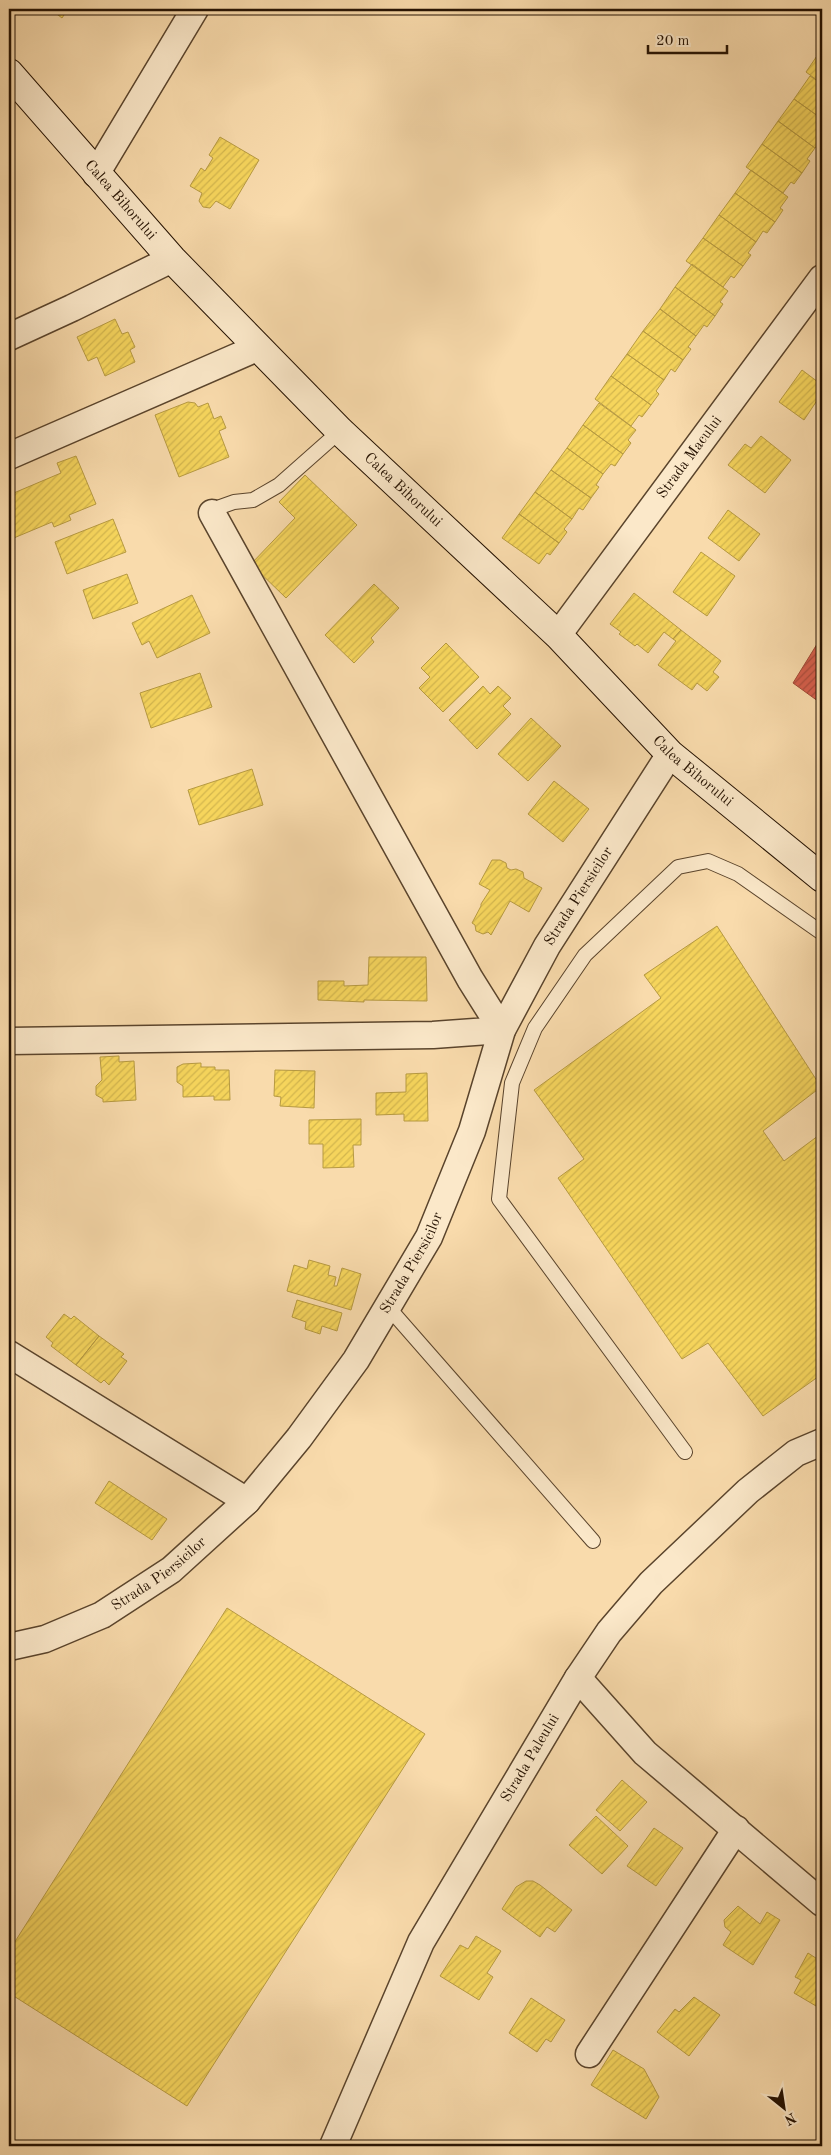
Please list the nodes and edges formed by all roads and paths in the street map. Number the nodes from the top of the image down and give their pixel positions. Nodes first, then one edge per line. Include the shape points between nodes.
1 (195, 9) edge
2 (12, 84) edge
3 (96, 174) junction
4 (172, 259) junction
5 (822, 278) edge
6 (9, 337) edge
7 (257, 348) junction
8 (340, 431) junction
9 (9, 456) edge
10 (212, 513) joint
11 (558, 635) junction
12 (670, 754) junction
13 (822, 878) edge
14 (822, 933) edge
15 (502, 1030) junction
16 (9, 1041) edge
17 (388, 1307) junction
18 (9, 1354) edge
19 (822, 1442) edge
20 (685, 1452) dead end
21 (247, 1501) junction
22 (593, 1541) dead end
23 (9, 1647) edge
24 (578, 1678) junction
25 (736, 1829) junction
26 (822, 1903) edge
27 (589, 2054) dead end
28 (333, 2146) edge

1 - 3 street
2 - 3 main road, Calea Bihorului
3 - 4 main road, Calea Bihorului
4 - 6 street
4 - 7 main road, Calea Bihorului
5 - 11 street, Strada Macului
7 - 8 main road, Calea Bihorului
7 - 9 street
8 - 10 lane via 279,486 253,500 234,502
8 - 11 main road, Calea Bihorului
10 - 15 street via 465,971
11 - 12 main road, Calea Bihorului
12 - 13 main road, Calea Bihorului
12 - 15 street, Strada Piersicilor via 547,946
14 - 20 lane via 738,874 708,861 678,867 585,955 535,1028 512,1083 499,1199
15 - 16 street via 433,1035
15 - 17 street, Strada Piersicilor via 472,1131 429,1236
17 - 21 street, Strada Piersicilor via 356,1360 299,1438
17 - 22 lane
18 - 21 street
19 - 24 street, Strada Paleului via 796,1453 748,1491 651,1583 609,1632
21 - 23 street, Strada Piersicilor via 171,1570 102,1615 45,1639
24 - 25 street via 645,1753
24 - 28 street, Strada Paleului via 421,1942
25 - 26 street
25 - 27 street

